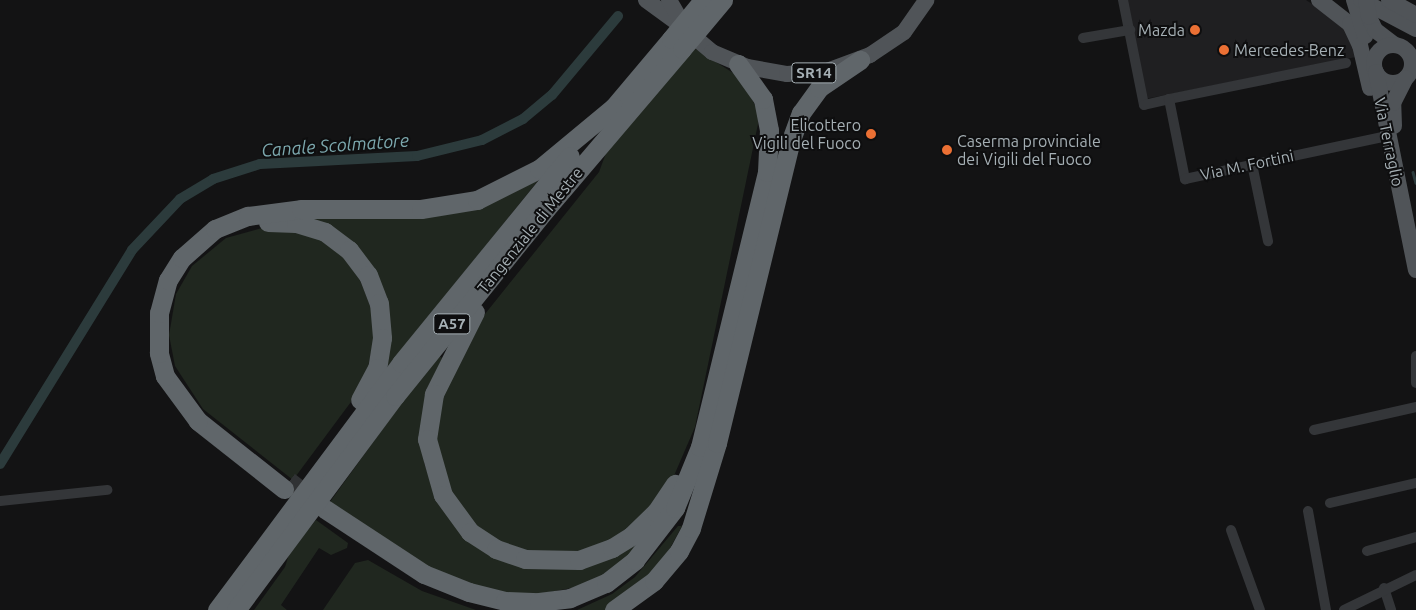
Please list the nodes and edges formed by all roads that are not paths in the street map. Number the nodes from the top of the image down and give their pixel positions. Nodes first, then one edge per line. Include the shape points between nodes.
1 (646, 0) edge
2 (669, 0) edge
3 (703, 0) edge
4 (723, 0) edge
5 (926, 0) edge
6 (1123, 0) edge
7 (1319, 0) edge
8 (1333, 0) edge
9 (1367, 7) edge
10 (1416, 15) edge
11 (1416, 29) edge
12 (1130, 30) junction
13 (1083, 38) dead end
14 (680, 40) junction
15 (1395, 44) junction
16 (860, 60) junction
17 (1346, 63) dead end
18 (738, 64) junction
19 (1375, 67) junction
20 (1410, 74) edge
21 (1170, 99) junction
22 (614, 106) junction
23 (1388, 136) junction
24 (1252, 164) junction
25 (564, 186) junction
26 (1416, 233) edge
27 (1268, 241) dead end
28 (1416, 270) edge
29 (1416, 356) edge
30 (1416, 382) edge
31 (726, 401) junction
32 (1416, 407) edge
33 (709, 416) junction
34 (1314, 430) dead end
35 (1416, 483) edge
36 (293, 485) junction
37 (107, 490) dead end
38 (0, 501) edge
39 (1330, 503) dead end
40 (1308, 510) dead end
41 (1231, 530) dead end
42 (1416, 537) edge
43 (1366, 551) dead end
44 (1416, 575) edge
45 (1384, 588) junction
46 (217, 610) edge
47 (236, 610) edge
48 (502, 610) edge
49 (560, 610) edge
50 (614, 610) edge
51 (1260, 610) edge
52 (1326, 610) edge
53 (1344, 610) edge
54 (1391, 610) edge

1 - 14 main road, SR14
2 - 14 main road, SR14
3 - 14 highway, Tangenziale di Mestre / A57, bridge
4 - 14 highway, Tangenziale di Mestre / A57, bridge
5 - 16 main road, SR14 via 897,38
6 - 12 street
7 - 23 main road via 1343,17 1357,37 1376,113
8 - 9 main road
9 - 10 main road
9 - 11 main road
9 - 15 main road via 1375,30
9 - 19 main road, Via Terraglio
12 - 13 street
12 - 21 street via 1144,105
14 - 18 main road, SR14
14 - 22 highway, Tangenziale di Mestre / A57
14 - 25 highway, Tangenziale di Mestre / A57
15 - 19 main road via 1381,49
15 - 20 main road via 1410,54
16 - 18 main road, SR14 via 798,74 766,72
16 - 31 highway via 819,88 796,126
17 - 21 street
18 - 33 highway, A57 via 763,99 769,158
19 - 20 main road via 1388,82
19 - 23 main road, Via Terraglio
20 - 26 main road, Via Terraglio via 1392,111
21 - 24 street, Via M. Fortini via 1185,179
22 - 36 highway, Tangenziale di Mestre / A57
22 - 36 highway, A57 via 539,169 477,200 421,209 301,209 248,216 209,233 182,258 168,280 159,312 159,354 167,381 198,421
23 - 24 street, Via M. Fortini
23 - 28 main road, Via Terraglio
24 - 27 street
25 - 33 highway, A57 via 546,222 469,321 434,394 427,428 428,451 450,507 475,535 506,553 546,562 590,557 623,542 656,512 683,472
25 - 47 highway, Tangenziale di Mestre / A57 via 395,396
29 - 30 street
31 - 49 highway via 702,471 665,541 638,570 610,591 584,604
31 - 50 highway via 705,491 685,542 654,581
32 - 34 street
33 - 48 highway, A57 via 684,490 657,535 616,576 570,598 516,602 456,588 402,562 322,513 412,579 450,596
35 - 39 street
36 - 36 highway, A57 via 228,435 196,405 176,373 168,340 170,304 180,279 196,257 235,230 279,221 325,232 349,250 375,288 382,320 380,355 371,382 315,462
36 - 46 highway, Tangenziale di Mestre / A57
37 - 38 street
40 - 52 street
41 - 51 street
42 - 43 street
44 - 45 street
45 - 53 street
45 - 54 street

